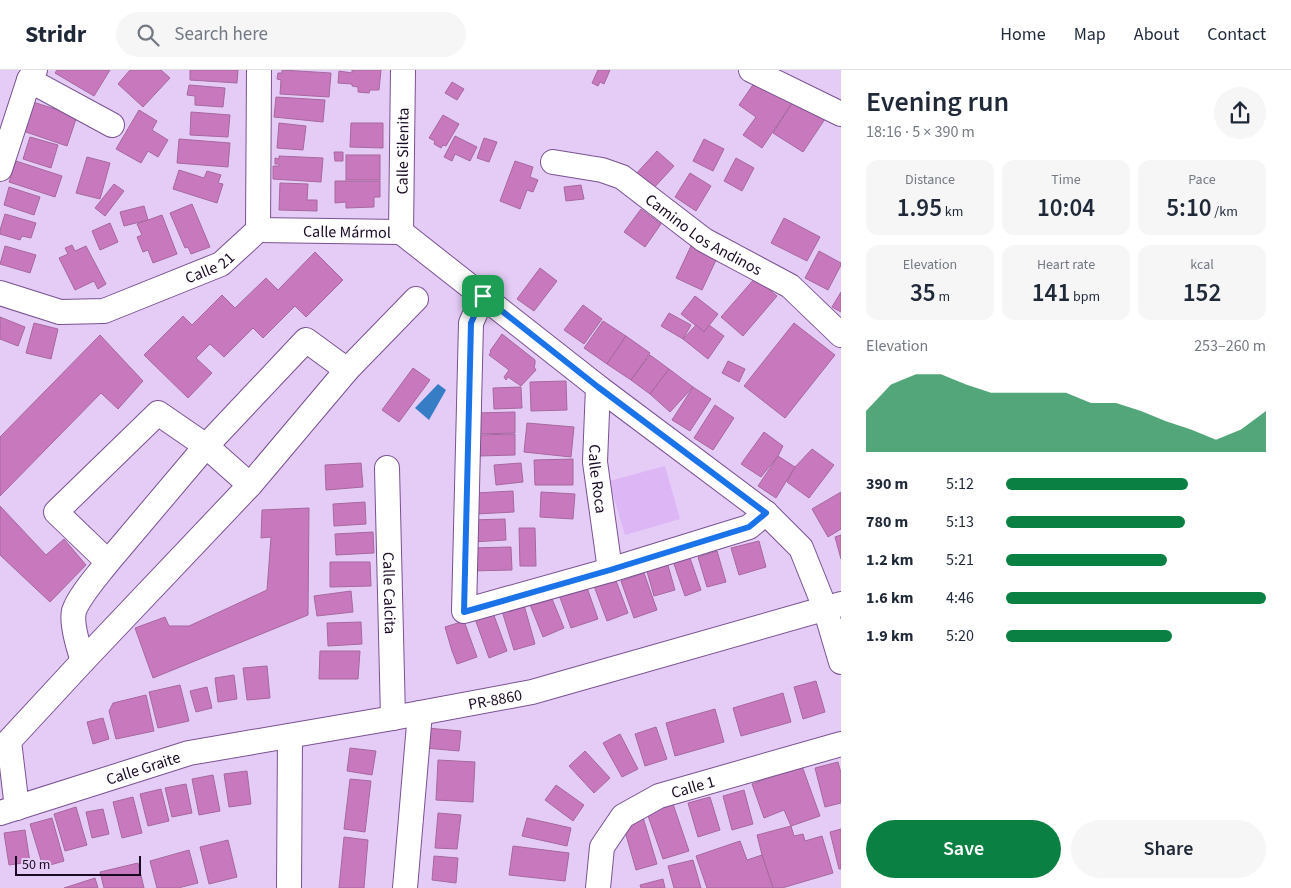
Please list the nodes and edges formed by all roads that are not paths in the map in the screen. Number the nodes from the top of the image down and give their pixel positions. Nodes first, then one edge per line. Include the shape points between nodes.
1 (259, 70) edge
2 (403, 70) edge
3 (751, 70) edge
4 (32, 75) edge
5 (841, 114) edge
6 (112, 125) dead end
7 (554, 162) dead end
8 (0, 169) edge
9 (258, 230) junction
10 (401, 232) junction
11 (0, 292) edge
12 (483, 296) junction
13 (416, 299) dead end
14 (841, 335) edge
15 (347, 370) junction
16 (598, 387) junction
17 (206, 446) junction
18 (387, 468) dead end
19 (250, 485) junction
20 (766, 513) junction
21 (108, 562) junction
22 (610, 570) junction
23 (833, 606) edge
24 (83, 661) junction
25 (841, 662) edge
26 (420, 712) junction
27 (393, 718) junction
28 (290, 736) junction
29 (841, 744) edge
30 (8, 811) edge
31 (289, 888) edge
32 (405, 888) edge
33 (598, 888) edge

1 - 9 street
2 - 10 street, Calle Silenita
3 - 5 street
4 - 6 street
4 - 8 street
7 - 14 street, Camino Los Andinos via 602,170 622,177 704,240 790,286
9 - 10 street, Calle Mármol
9 - 11 street, Calle 21 via 221,264 104,311 60,312
10 - 12 street, Calle Mármol
12 - 16 street, Calle Mármol
12 - 22 street via 471,323 464,612
13 - 15 street
15 - 17 street via 306,340
15 - 19 street
16 - 20 street, Calle Mármol
16 - 22 street, Calle Roca via 595,462
17 - 19 street
17 - 21 street
17 - 21 street via 158,413 56,512
18 - 27 street, Calle Calcita
19 - 24 street
20 - 22 street via 749,527
20 - 23 street, Calle Mármol via 801,548
21 - 24 street via 74,612 75,636
23 - 25 street, Calle Mármol
23 - 26 street, PR-8860 / PR-8860 via 532,692
24 - 30 street via 9,741
26 - 27 street, PR-8860 / PR-8860
26 - 32 street
27 - 28 street, PR-8860 / PR-8860
28 - 30 street, Calle Graite via 189,753
28 - 31 street
29 - 33 street, Calle 1 via 659,796 623,816 602,847

